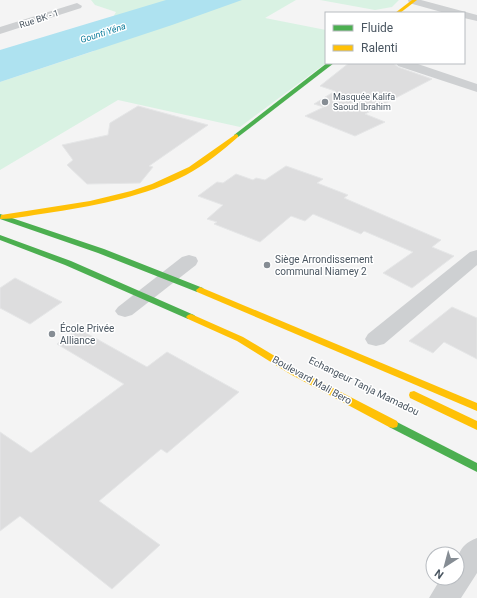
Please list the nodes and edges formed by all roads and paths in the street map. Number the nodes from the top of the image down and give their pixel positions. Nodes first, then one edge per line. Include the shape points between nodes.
1 (414, 0) edge
2 (73, 3) edge
3 (398, 12) edge
4 (455, 12) edge
5 (465, 14) edge
6 (477, 18) edge
7 (4, 28) edge
8 (330, 64) edge
9 (405, 64) edge
10 (477, 88) edge
11 (0, 216) edge
12 (0, 238) edge
13 (477, 256) edge
14 (189, 261) dead end
15 (125, 311) dead end
16 (268, 318) junction
17 (240, 339) junction
18 (376, 339) dead end
19 (363, 369) dead end
20 (332, 381) dead end
21 (405, 390) dead end
22 (477, 407) edge
23 (477, 426) edge
24 (477, 468) edge
25 (477, 550) edge
26 (444, 598) edge

1 - 3 main road
1 - 4 street
2 - 7 street, Rue BK - 1
5 - 6 street
8 - 11 main road via 203,161 176,177 135,193 97,203
9 - 10 street
11 - 16 main road via 92,246
12 - 17 main road, Boulevard Mali Bero via 68,263
13 - 18 street
14 - 15 street
16 - 19 main road, Echangeur Tanja Mamadou
16 - 22 main road
17 - 20 main road, Echangeur Tanja Mamadou
17 - 24 main road, Boulevard Mali Bero via 294,372
21 - 23 main road, Echangeur Tanja Mamadou
25 - 26 street

